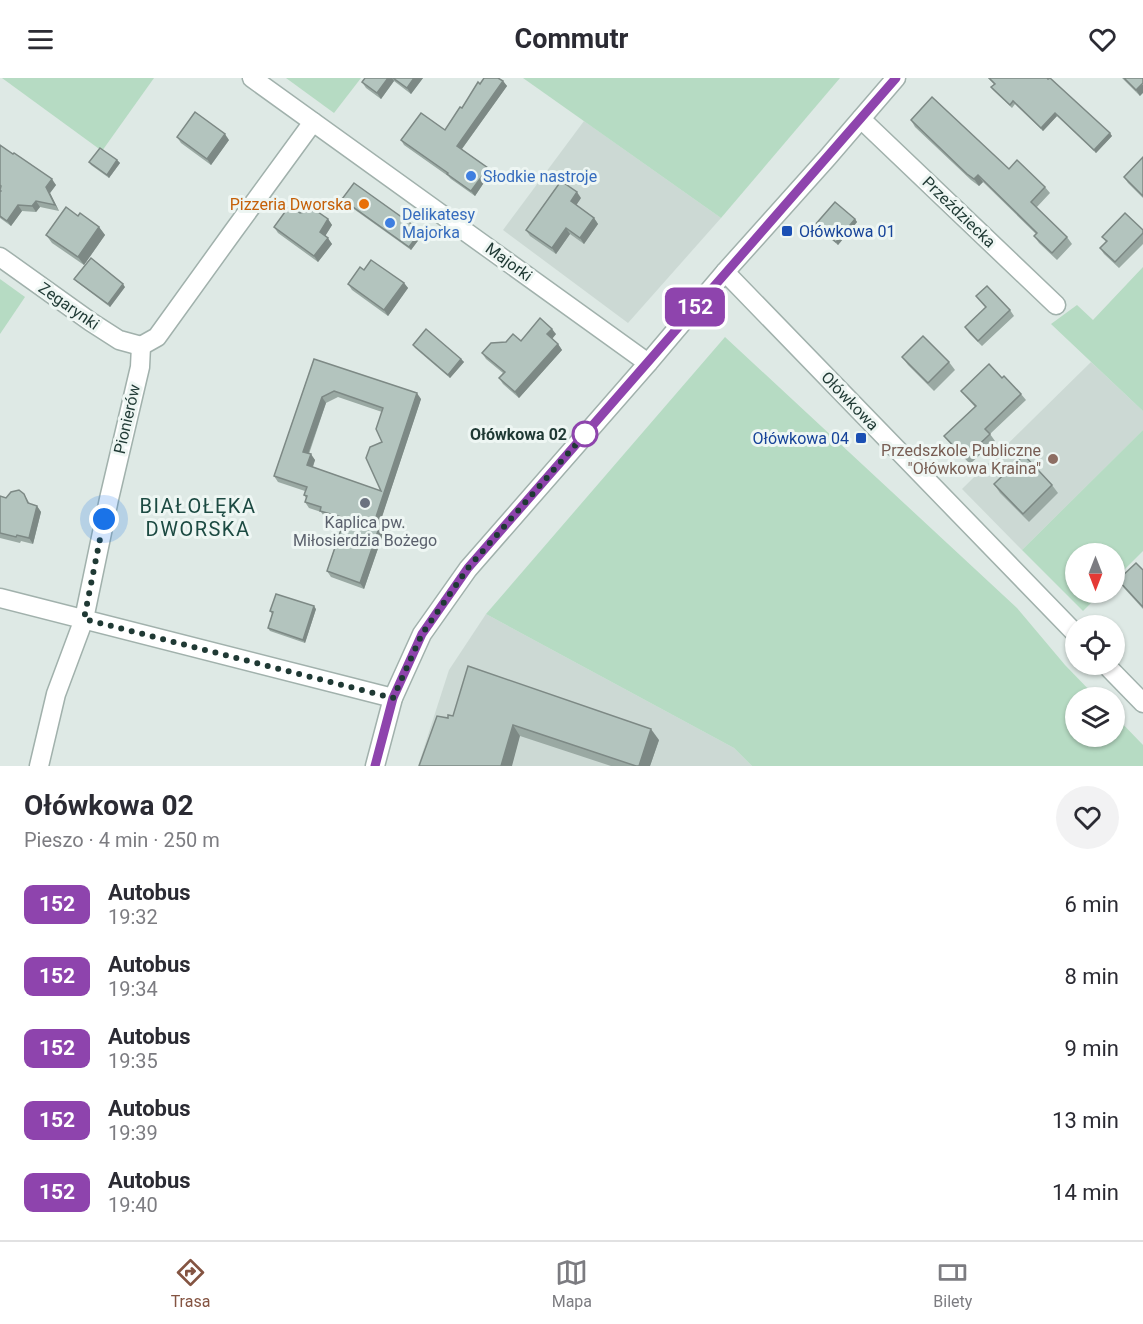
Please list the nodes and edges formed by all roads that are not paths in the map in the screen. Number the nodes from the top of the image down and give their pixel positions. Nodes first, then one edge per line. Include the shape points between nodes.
1 (252, 78) edge
2 (896, 78) edge
3 (861, 119) junction
4 (313, 122) junction
5 (0, 257) edge
6 (725, 272) junction
7 (1056, 305) dead end
8 (141, 346) junction
9 (648, 363) junction
10 (0, 598) edge
11 (84, 619) junction
12 (1065, 623) edge
13 (1116, 675) edge
14 (393, 698) junction
15 (1143, 703) edge
16 (39, 766) edge
17 (375, 766) edge

1 - 4 street, Majorki
2 - 3 street
3 - 6 street
3 - 7 street, Przeździecka
4 - 8 street via 158,337
4 - 9 street, Majorki
5 - 8 street, Zegarynki via 119,340
6 - 9 street
6 - 12 street, Ołówkowa
8 - 11 street, Pionierów via 140,367
9 - 14 street via 468,568 422,634
10 - 11 street
11 - 14 street
11 - 16 street, Pionierów via 56,694
13 - 15 street
14 - 17 street

